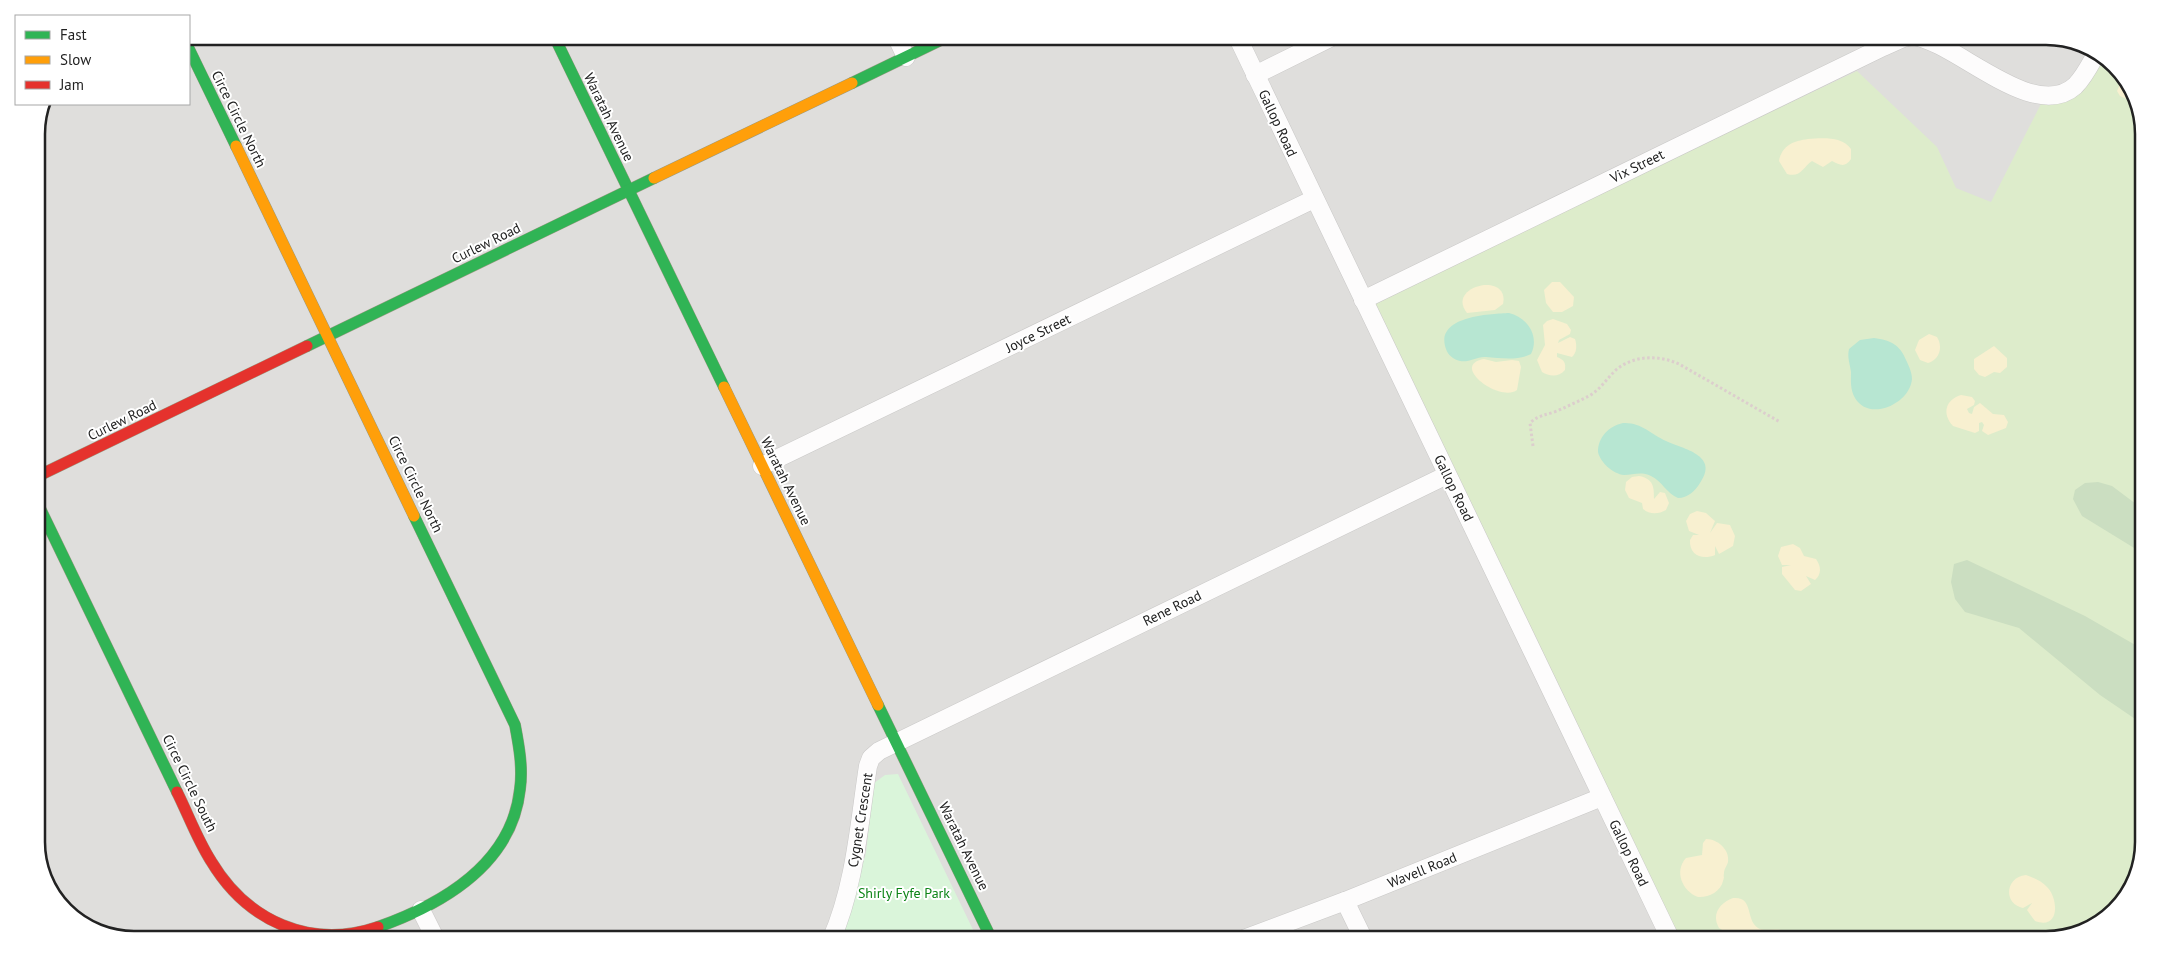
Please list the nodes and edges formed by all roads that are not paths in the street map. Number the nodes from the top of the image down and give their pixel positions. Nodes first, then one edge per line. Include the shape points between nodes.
1 (558, 45) edge
2 (900, 45) edge
3 (931, 45) edge
4 (1241, 45) edge
5 (1316, 45) edge
6 (1887, 45) edge
7 (1941, 45) edge
8 (190, 51) edge
9 (906, 57) junction
10 (2093, 59) edge
11 (1255, 75) junction
12 (628, 191) junction
13 (1314, 199) junction
14 (1363, 300) junction
15 (328, 336) junction
16 (762, 466) junction
17 (45, 473) edge
18 (1447, 475) junction
19 (45, 519) edge
20 (897, 742) junction
21 (1602, 796) junction
22 (1346, 901) junction
23 (421, 910) junction
24 (301, 931) edge
25 (360, 931) edge
26 (432, 931) edge
27 (835, 931) edge
28 (988, 931) edge
29 (1265, 931) edge
30 (1360, 931) edge
31 (1667, 931) edge

1 - 12 street, Waratah Avenue
2 - 9 street
3 - 9 street, Curlew Road
4 - 11 street, Gallop Road
5 - 11 street
6 - 14 street, Vix Street
7 - 10 street, Vix Street via 2017,89 2036,94 2054,95 2074,87
8 - 15 street, Circe Circle North
9 - 12 street, Curlew Road
11 - 13 street, Gallop Road
12 - 15 street, Curlew Road
12 - 16 street, Waratah Avenue
13 - 14 street, Gallop Road
13 - 16 street, Joyce Street
14 - 18 street, Gallop Road
15 - 17 street, Curlew Road
15 - 23 street, Circe Circle North via 506,704 521,747 520,798 514,820 500,846 480,872 460,888
16 - 20 street, Waratah Avenue
18 - 20 street, Rene Road
18 - 21 street, Gallop Road
19 - 24 street, Circe Circle South via 222,880 260,914
20 - 27 street, Cygnet Crescent via 871,758 852,871
20 - 28 street, Waratah Avenue
21 - 22 street, Wavell Road
21 - 31 street, Gallop Road
22 - 29 street, Wavell Road
22 - 30 street
23 - 25 street, Circe Circle South
23 - 26 street

